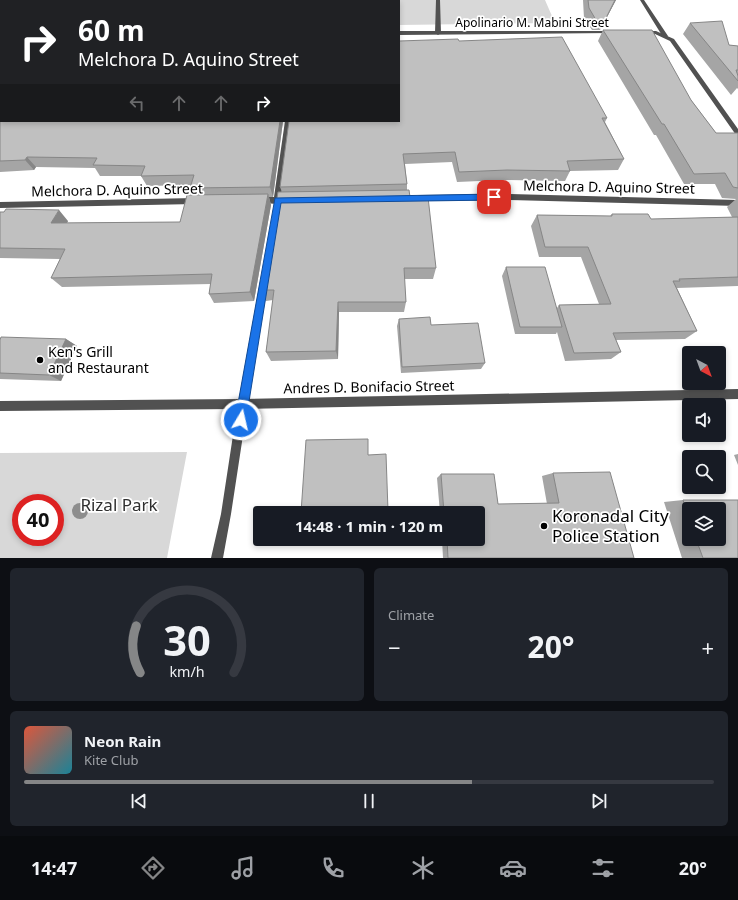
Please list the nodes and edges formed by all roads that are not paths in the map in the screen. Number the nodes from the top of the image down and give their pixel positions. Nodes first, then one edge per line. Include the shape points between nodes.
1 (438, 0) edge
2 (642, 0) edge
3 (617, 32) edge
4 (633, 32) edge
5 (438, 33) junction
6 (400, 34) edge
7 (665, 36) junction
8 (288, 122) edge
9 (738, 134) edge
10 (409, 198) edge
11 (254, 200) edge
12 (293, 200) edge
13 (206, 201) edge
14 (738, 203) edge
15 (277, 204) junction
16 (0, 205) edge
17 (266, 270) edge
18 (738, 394) edge
19 (243, 404) junction
20 (0, 406) edge
21 (217, 558) edge

1 - 5 street
2 - 7 street
3 - 5 street, Apolinario M. Mabini Street
4 - 7 street
5 - 6 street, Apolinario M. Mabini Street
7 - 9 street via 675,44
8 - 15 street
10 - 14 street, Melchora D. Aquino Street via 510,197
11 - 15 street
12 - 15 street
13 - 16 street, Melchora D. Aquino Street
17 - 19 street
18 - 19 street, Andres D. Bonifacio Street
19 - 20 street, Andres D. Bonifacio Street
19 - 21 street

